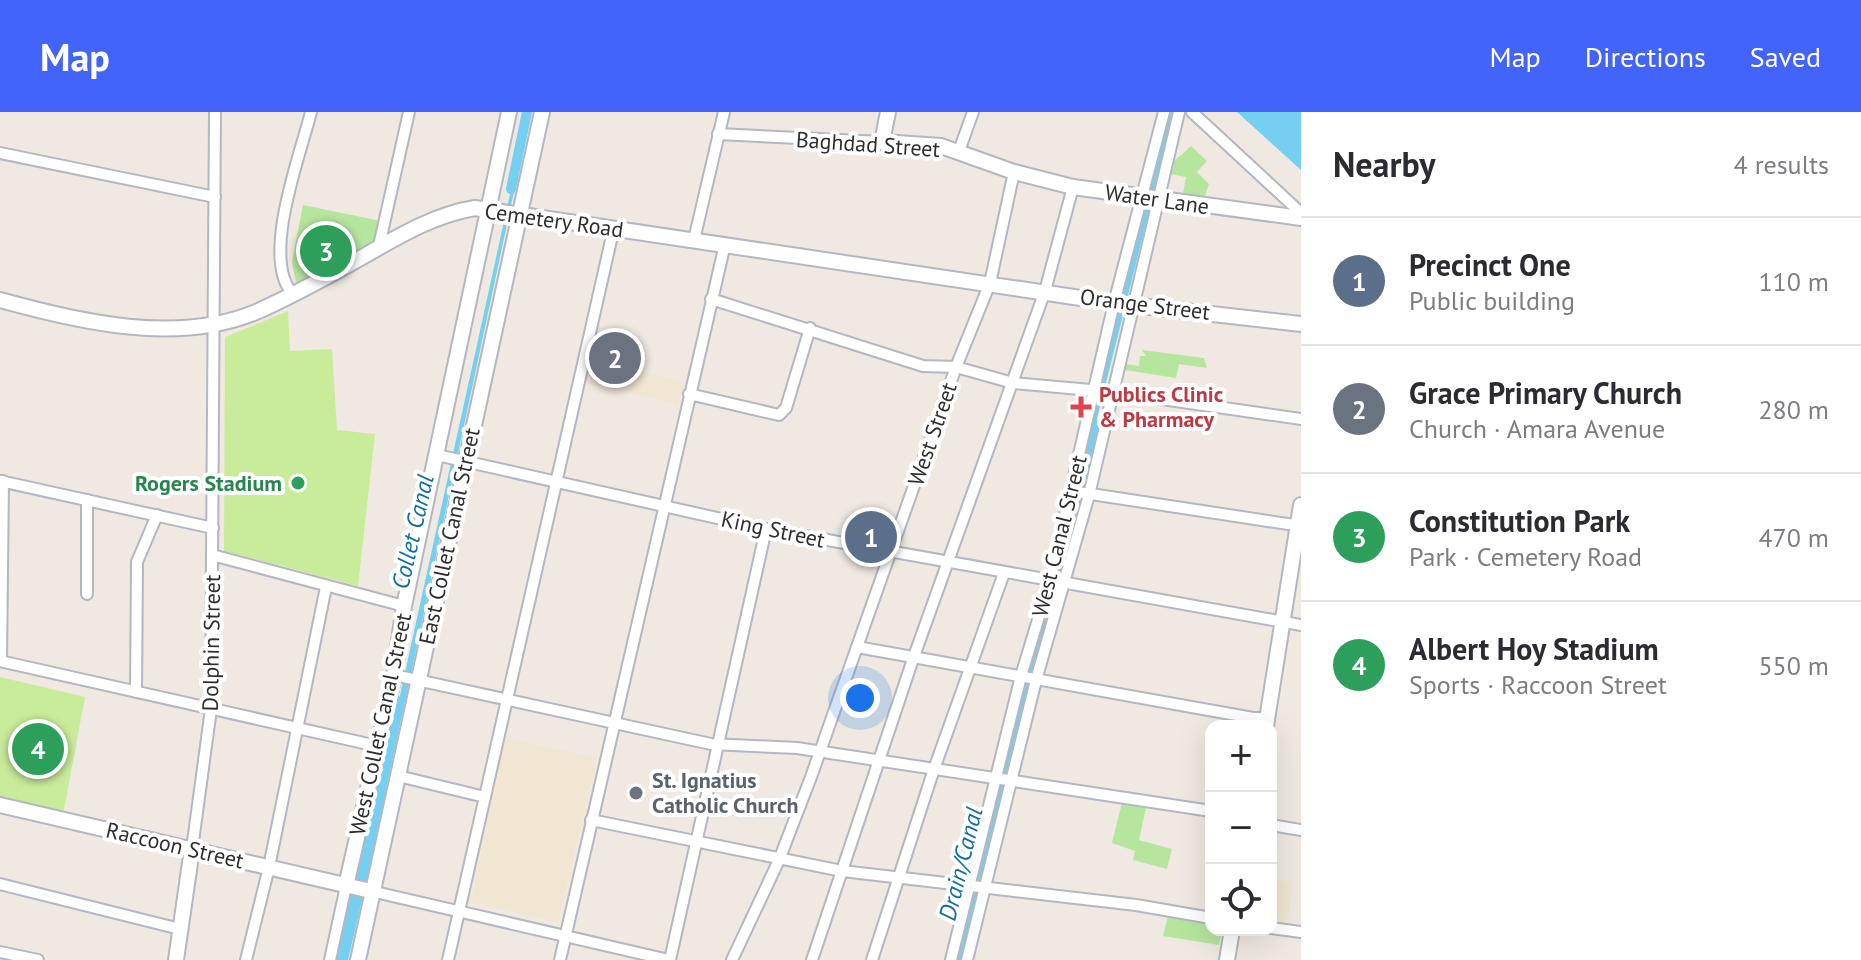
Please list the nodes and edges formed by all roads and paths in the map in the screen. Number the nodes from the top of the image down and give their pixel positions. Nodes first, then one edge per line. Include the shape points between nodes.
1 (215, 112) edge
2 (311, 112) edge
3 (409, 112) edge
4 (509, 112) edge
5 (542, 112) edge
6 (724, 112) edge
7 (888, 112) edge
8 (973, 112) edge
9 (1164, 112) edge
10 (1179, 112) edge
11 (1192, 112) edge
12 (718, 134) junction
13 (882, 142) junction
14 (959, 151) junction
15 (0, 153) edge
16 (1014, 172) junction
17 (1073, 187) junction
18 (215, 197) junction
19 (1149, 198) junction
20 (492, 209) junction
21 (517, 212) junction
22 (1301, 216) edge
23 (614, 227) junction
24 (694, 240) junction
25 (725, 244) junction
26 (379, 246) junction
27 (990, 283) junction
28 (1045, 291) junction
29 (292, 293) junction
30 (711, 299) junction
31 (0, 300) edge
32 (1122, 304) junction
33 (1301, 324) edge
34 (212, 325) junction
35 (810, 328) junction
36 (956, 367) junction
37 (1013, 383) junction
38 (1104, 392) junction
39 (689, 394) junction
40 (1301, 419) edge
41 (441, 456) junction
42 (462, 459) junction
43 (2, 481) edge
44 (556, 481) junction
45 (1080, 493) junction
46 (87, 500) junction
47 (663, 504) junction
48 (1301, 505) edge
49 (157, 515) junction
50 (1299, 526) edge
51 (213, 528) junction
52 (766, 529) junction
53 (892, 553) junction
54 (212, 555) junction
55 (948, 563) junction
56 (1004, 573) junction
57 (1058, 582) junction
58 (326, 587) junction
59 (87, 594) dead end
60 (404, 606) junction
61 (1283, 622) junction
62 (1301, 625) edge
63 (857, 647) junction
64 (913, 659) junction
65 (0, 661) edge
66 (969, 668) junction
67 (405, 677) junction
68 (1028, 678) junction
69 (136, 692) junction
70 (505, 698) junction
71 (211, 709) junction
72 (1260, 720) edge
73 (1266, 720) edge
74 (614, 722) junction
75 (295, 728) junction
76 (716, 744) junction
77 (377, 746) junction
78 (818, 753) junction
79 (878, 763) junction
80 (933, 772) junction
81 (398, 776) junction
82 (1003, 778) junction
83 (485, 797) junction
84 (0, 805) edge
85 (1205, 810) edge
86 (591, 820) junction
87 (1277, 826) edge
88 (1301, 830) edge
89 (694, 842) junction
90 (192, 849) junction
91 (779, 860) junction
92 (269, 867) junction
93 (842, 871) junction
94 (897, 878) junction
95 (0, 884) edge
96 (976, 885) junction
97 (348, 886) junction
98 (373, 892) junction
99 (460, 911) junction
100 (1205, 917) edge
101 (180, 929) junction
102 (1277, 929) edge
103 (1301, 932) edge
104 (566, 934) junction
105 (1231, 936) edge
106 (0, 952) edge
107 (38, 960) edge
108 (176, 960) edge
109 (246, 960) edge
110 (330, 960) edge
111 (358, 960) edge
112 (448, 960) edge
113 (560, 960) edge
114 (670, 960) edge
115 (732, 960) edge
116 (812, 960) edge
117 (872, 960) edge
118 (951, 960) edge
119 (967, 960) edge
120 (1227, 960) edge

1 - 18 street, Dolphin Street
2 - 29 street via 279,243 284,284
3 - 26 street
4 - 20 street, West Collet Canal Street
5 - 21 street, East Collet Canal Street
6 - 12 street
7 - 13 street
8 - 14 street
9 - 19 street, West Canal Street
10 - 19 street
11 - 22 street
12 - 13 street, Baghdad Street
12 - 24 street
13 - 14 street, Baghdad Street
14 - 16 street, Baghdad Street
15 - 18 street
16 - 17 street, Water Lane
16 - 27 street, West Street
17 - 19 street, Water Lane
17 - 28 street
18 - 34 street, Dolphin Street
19 - 22 street, Water Lane
19 - 32 street
19 - 32 street, West Canal Street
20 - 21 street, Cemetery Road
20 - 26 street, Cemetery Road via 454,212
20 - 41 street, West Collet Canal Street
21 - 23 street, Cemetery Road
21 - 42 street, East Collet Canal Street
23 - 24 street, Cemetery Road
23 - 44 street
24 - 25 street, Cemetery Road
25 - 27 street, Cemetery Road
25 - 30 street
26 - 29 street, Cemetery Road
27 - 28 street, Orange Street
27 - 36 street, West Street
28 - 32 street, Orange Street
28 - 37 street
29 - 34 street, Cemetery Road
30 - 35 street
30 - 39 street
31 - 34 street, Cemetery Road via 128,326
32 - 33 street, Orange Street
32 - 38 street
32 - 38 street, West Canal Street
34 - 51 street, Dolphin Street
35 - 36 street via 923,366
35 - 39 street via 786,408 773,415
36 - 37 street
36 - 53 street, West Street
37 - 38 street
37 - 55 street
38 - 40 street
38 - 45 street
38 - 45 street, West Canal Street
39 - 47 street
41 - 42 street, King Street
41 - 60 street, West Collet Canal Street
42 - 44 street, King Street
42 - 67 street, East Collet Canal Street
43 - 46 street
43 - 65 street
44 - 47 street, King Street
44 - 70 street
45 - 50 street
45 - 57 street
45 - 57 street, West Canal Street
46 - 49 street
46 - 59 street
47 - 52 street, King Street
47 - 74 street
48 - 50 street
49 - 51 street
49 - 69 street via 137,562
50 - 61 street
51 - 54 street, Dolphin Street
52 - 53 street, King Street
52 - 76 street
53 - 55 street, King Street
53 - 63 street, West Street
54 - 58 street
54 - 71 street, Dolphin Street
55 - 56 street, King Street
55 - 64 street
56 - 57 street, King Street
56 - 66 street
57 - 61 street, King Street
57 - 68 street
57 - 68 street, West Canal Street
58 - 60 street
58 - 75 street
60 - 67 street, West Collet Canal Street
61 - 62 street, King Street
61 - 73 street
63 - 64 street
63 - 78 street, West Street
64 - 66 street
64 - 79 street
65 - 69 street
66 - 68 street
66 - 80 street
67 - 70 street
67 - 77 street, West Collet Canal Street
67 - 81 street, East Collet Canal Street
68 - 72 street
68 - 82 street, West Canal Street
68 - 82 street
69 - 71 street
70 - 74 street
70 - 83 street
71 - 75 street
71 - 90 street, Dolphin Street
74 - 76 street
74 - 86 street
75 - 77 street
75 - 92 street
76 - 78 street
76 - 89 street
77 - 97 street, West Collet Canal Street
78 - 79 street
78 - 91 street, West Street
79 - 80 street
79 - 93 street
80 - 82 street
80 - 94 street
81 - 83 street
81 - 98 street, East Collet Canal Street
82 - 85 street
82 - 96 street
82 - 96 street, West Canal Street
83 - 99 street
84 - 90 street, Raccoon Street
86 - 89 street
86 - 104 street
87 - 88 street
89 - 91 street
89 - 114 street
90 - 92 street, Raccoon Street
90 - 101 street, Dolphin Street
91 - 93 street
91 - 115 street, West Street
92 - 97 street, Raccoon Street
92 - 109 street
93 - 94 street
93 - 116 street
94 - 96 street
94 - 117 street
95 - 101 street
96 - 100 street
96 - 118 street, West Canal Street
96 - 119 street
97 - 98 street, Raccoon Street
97 - 110 street, West Collet Canal Street
98 - 99 street
98 - 111 street, East Collet Canal Street
99 - 104 street
99 - 112 street
101 - 108 street, Dolphin Street
102 - 103 street
104 - 113 street
104 - 114 street
105 - 120 street
106 - 107 street

